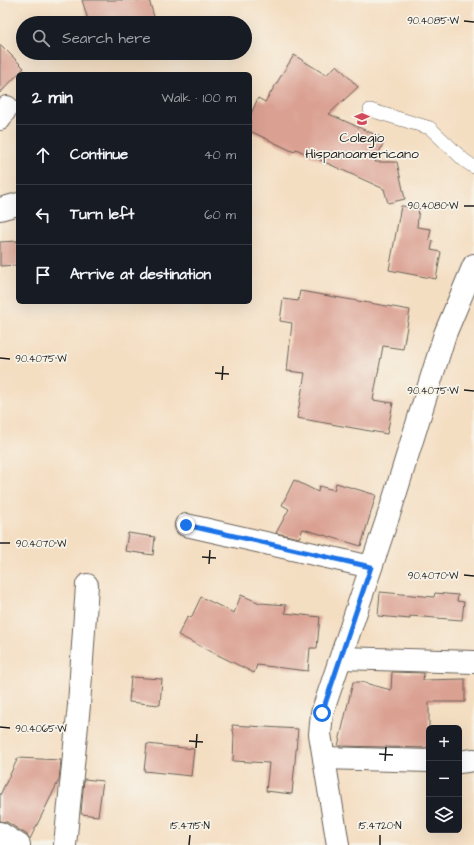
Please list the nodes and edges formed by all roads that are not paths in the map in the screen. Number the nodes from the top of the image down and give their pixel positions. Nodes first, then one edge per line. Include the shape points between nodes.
1 (370, 110) dead end
2 (474, 167) edge
3 (16, 205) edge
4 (0, 209) edge
5 (474, 265) edge
6 (186, 525) dead end
7 (371, 567) junction
8 (87, 584) dead end
9 (341, 658) junction
10 (474, 662) edge
11 (324, 758) junction
12 (474, 760) edge
13 (426, 761) edge
14 (462, 762) edge
15 (0, 833) edge
16 (19, 845) edge
17 (65, 845) edge
18 (338, 845) edge

1 - 2 lane via 430,128
3 - 4 street
5 - 7 street via 445,334
6 - 7 street
7 - 9 street
8 - 17 street
9 - 10 street
9 - 11 street via 322,713 320,734
11 - 13 street
11 - 18 street
12 - 14 street
15 - 16 street

